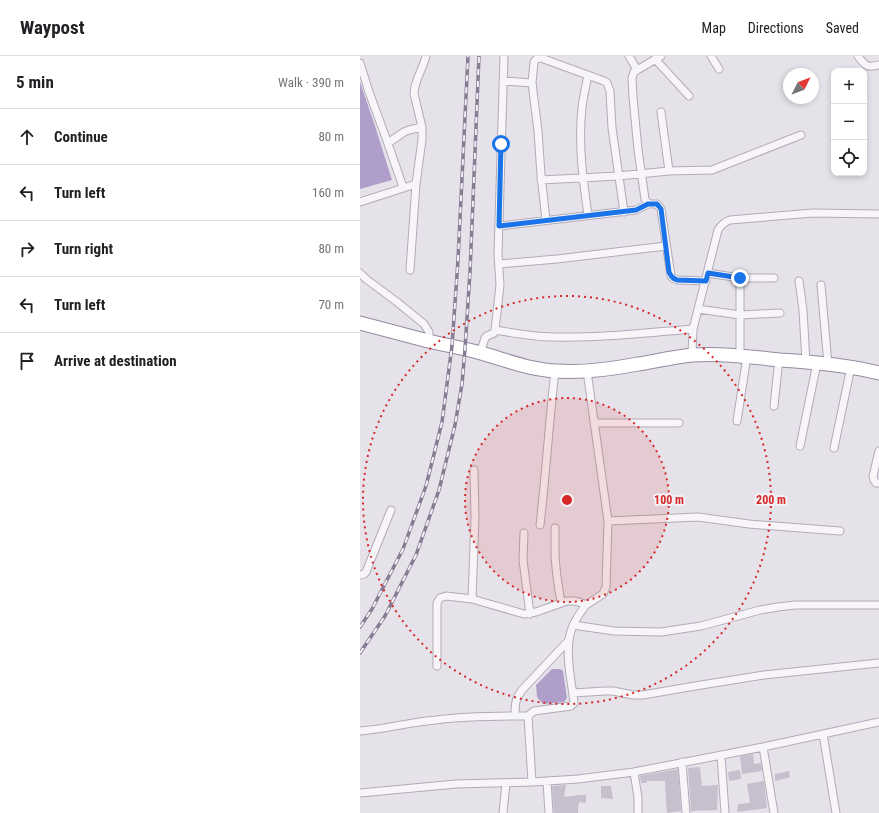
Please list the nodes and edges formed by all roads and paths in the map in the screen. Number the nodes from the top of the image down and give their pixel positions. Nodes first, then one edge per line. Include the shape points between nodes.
1 (426, 56) edge
2 (504, 56) edge
3 (629, 56) edge
4 (712, 56) edge
5 (858, 56) edge
6 (658, 58) edge
7 (360, 63) edge
8 (879, 65) edge
9 (719, 69) dead end
10 (637, 70) junction
11 (588, 75) junction
12 (503, 81) junction
13 (532, 83) junction
14 (688, 96) dead end
15 (661, 112) dead end
16 (422, 127) junction
17 (802, 135) dead end
18 (388, 143) junction
19 (669, 171) junction
20 (641, 174) junction
21 (618, 176) junction
22 (583, 178) junction
23 (541, 180) junction
24 (416, 184) junction
25 (402, 187) junction
26 (360, 202) edge
27 (648, 204) junction
28 (624, 212) junction
29 (879, 214) edge
30 (588, 215) junction
31 (546, 220) junction
32 (499, 226) junction
33 (666, 246) junction
34 (499, 264) junction
35 (410, 270) dead end
36 (360, 273) edge
37 (707, 277) junction
38 (740, 278) junction
39 (774, 278) dead end
40 (799, 280) dead end
41 (363, 281) edge
42 (821, 285) dead end
43 (698, 309) junction
44 (780, 313) dead end
45 (740, 314) junction
46 (360, 323) edge
47 (693, 329) junction
48 (495, 330) junction
49 (429, 341) junction
50 (480, 353) junction
51 (692, 355) junction
52 (744, 356) junction
53 (779, 360) junction
54 (817, 363) junction
55 (852, 367) junction
56 (555, 371) junction
57 (586, 371) junction
58 (879, 373) edge
59 (774, 406) dead end
60 (738, 421) dead end
61 (594, 423) junction
62 (679, 423) dead end
63 (800, 446) dead end
64 (834, 448) dead end
65 (879, 450) edge
66 (474, 470) dead end
67 (879, 483) edge
68 (391, 510) dead end
69 (608, 521) junction
70 (540, 525) dead end
71 (556, 528) dead end
72 (840, 531) dead end
73 (524, 533) dead end
74 (360, 575) edge
75 (472, 599) junction
76 (561, 603) junction
77 (586, 605) junction
78 (879, 606) edge
79 (530, 614) junction
80 (573, 625) junction
81 (569, 640) junction
82 (879, 663) edge
83 (437, 666) dead end
84 (573, 693) junction
85 (516, 716) junction
86 (528, 716) junction
87 (879, 722) edge
88 (360, 731) edge
89 (823, 734) junction
90 (763, 747) junction
91 (721, 755) junction
92 (682, 762) junction
93 (634, 772) junction
94 (547, 781) junction
95 (532, 782) junction
96 (506, 783) junction
97 (360, 793) edge
98 (503, 813) edge
99 (549, 813) edge
100 (638, 813) edge
101 (686, 813) edge
102 (725, 813) edge
103 (774, 813) edge
104 (836, 813) edge

1 - 16 street via 414,94
2 - 12 street
3 - 10 street
4 - 9 street
5 - 8 street via 866,66
6 - 10 street
6 - 14 street
7 - 18 street
10 - 20 street via 632,78
11 - 13 street via 538,58 534,62
11 - 21 street via 607,83 610,91
11 - 22 street via 581,123
12 - 13 street
12 - 32 street
13 - 23 street
15 - 19 street
16 - 18 street via 408,130
16 - 24 street
17 - 19 street via 712,170
18 - 25 street
19 - 20 street
20 - 21 street
20 - 27 street
21 - 22 street
21 - 28 street
22 - 23 street
22 - 30 street
23 - 31 street
24 - 25 street
24 - 35 street
25 - 26 street
27 - 28 street
27 - 33 street via 657,204 661,209
28 - 30 street
29 - 37 street via 813,213 730,220 718,230
30 - 31 street
31 - 32 street
32 - 34 street
33 - 34 street
33 - 37 street via 669,272 673,278 677,280
34 - 48 street via 500,284
36 - 41 street
37 - 38 street
37 - 43 street
38 - 39 street
38 - 45 street
40 - 54 street via 803,310
41 - 49 street via 397,302 424,324 429,332
42 - 54 street
43 - 45 street
43 - 47 street
44 - 45 street
45 - 52 street
46 - 49 highway
47 - 48 street via 552,337
47 - 51 street
48 - 50 street via 494,334 485,338
49 - 50 highway
50 - 56 highway via 518,365
51 - 52 highway
51 - 57 highway
52 - 53 highway
52 - 60 street
53 - 54 highway
53 - 59 street
54 - 55 highway
54 - 63 street
55 - 58 highway
55 - 64 street
56 - 57 highway
56 - 70 street
57 - 61 street
61 - 62 street
61 - 69 street
65 - 67 street via 873,476 876,483
66 - 75 street
68 - 74 street via 366,572
69 - 72 street via 698,517
69 - 77 street via 606,587 603,594
71 - 76 street via 555,557
73 - 79 street via 523,560
75 - 79 street
75 - 83 street via 446,596 440,598
76 - 77 street via 574,601
76 - 79 street
77 - 80 street
78 - 80 street via 778,607 701,626 661,632 614,631
80 - 81 street
81 - 84 street
81 - 85 street via 522,690 515,704
82 - 84 street via 764,675 643,695 613,691
84 - 86 street via 574,703 571,706 534,711
85 - 86 street
85 - 88 street via 436,720
86 - 95 street
87 - 89 street
89 - 90 street
89 - 104 street
90 - 91 street
90 - 103 street
91 - 92 street
91 - 102 street
92 - 93 street
92 - 101 street
93 - 94 street
93 - 100 street
94 - 95 street
94 - 99 street
95 - 96 street
96 - 97 street via 456,784
96 - 98 street

